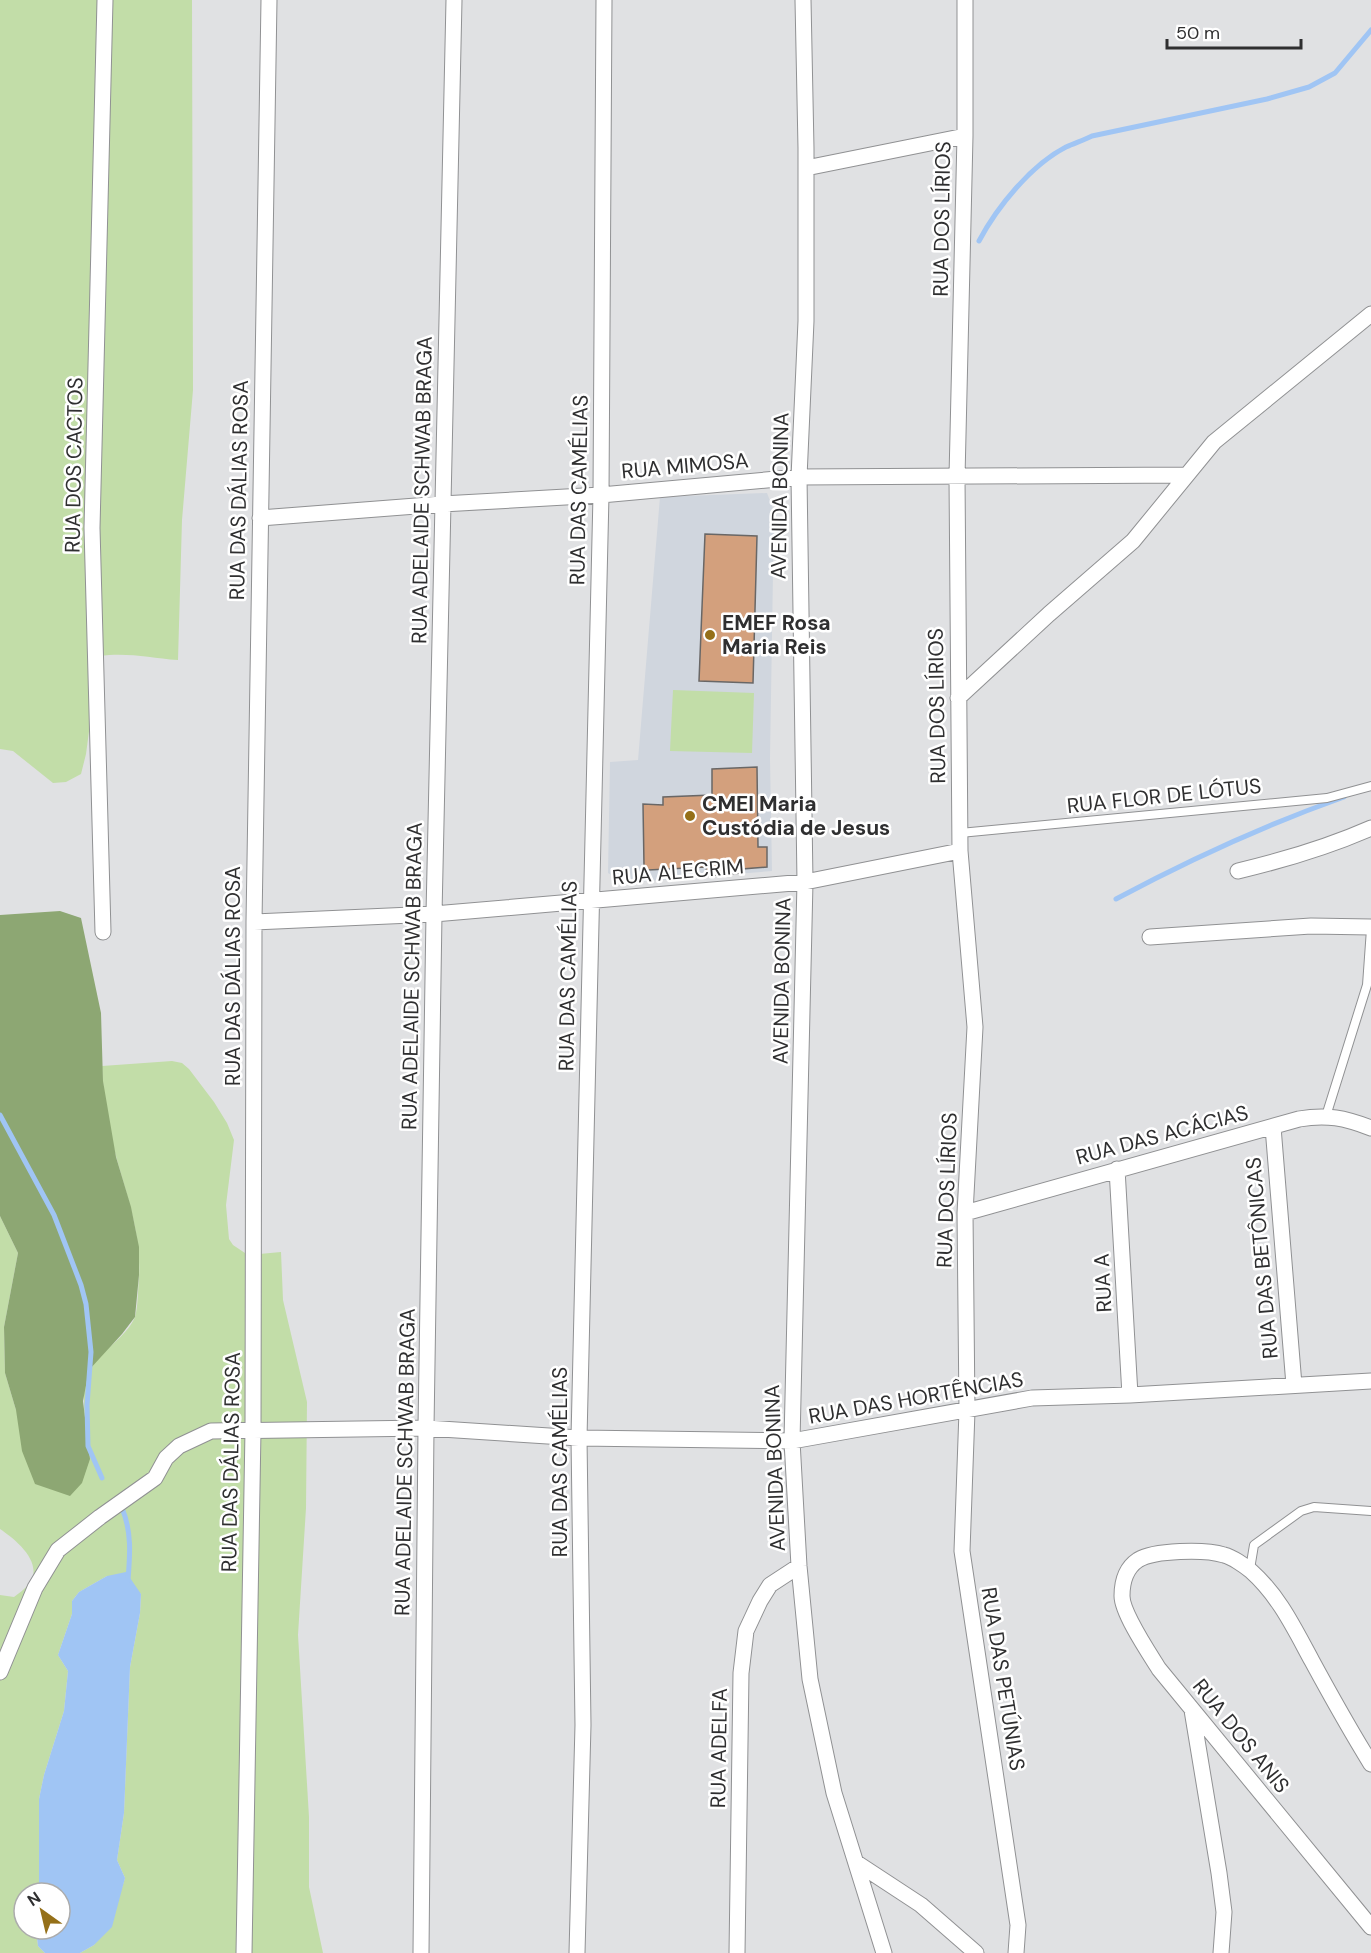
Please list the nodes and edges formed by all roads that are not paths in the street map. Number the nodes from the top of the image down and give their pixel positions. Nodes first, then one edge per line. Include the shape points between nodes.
1 (105, 0) edge
2 (269, 0) edge
3 (454, 0) edge
4 (604, 0) edge
5 (803, 0) edge
6 (964, 0) edge
7 (965, 136) junction
8 (806, 168) junction
9 (1371, 314) edge
10 (1188, 475) junction
11 (799, 477) junction
12 (957, 477) junction
13 (601, 495) junction
14 (442, 504) junction
15 (260, 518) junction
16 (958, 698) junction
17 (1371, 786) edge
18 (1371, 828) edge
19 (960, 833) junction
20 (960, 851) junction
21 (1238, 871) dead end
22 (805, 882) junction
23 (591, 900) junction
24 (434, 914) junction
25 (254, 922) junction
26 (1371, 928) edge
27 (103, 932) dead end
28 (1150, 937) dead end
29 (1326, 1116) junction
30 (1273, 1127) junction
31 (1371, 1128) edge
32 (1117, 1169) junction
33 (965, 1213) junction
34 (1371, 1381) edge
35 (1293, 1386) junction
36 (1130, 1395) junction
37 (967, 1411) junction
38 (426, 1428) junction
39 (253, 1430) junction
40 (579, 1438) junction
41 (792, 1441) junction
42 (1371, 1511) edge
43 (799, 1566) junction
44 (1250, 1569) junction
45 (0, 1672) edge
46 (1192, 1709) junction
47 (1371, 1764) edge
48 (857, 1863) junction
49 (1371, 1927) edge
50 (244, 1953) edge
51 (422, 1953) edge
52 (577, 1953) edge
53 (737, 1953) edge
54 (884, 1953) edge
55 (976, 1953) edge
56 (1016, 1953) edge
57 (1221, 1953) edge

1 - 27 street, RUA DOS CACTOS via 92,528
2 - 15 street, RUA DAS DÁLIAS ROSA
3 - 14 street, RUA ADELAIDE SCHWAB BRAGA
4 - 13 street, RUA DAS CAMÉLIAS
5 - 8 street, AVENIDA BONINA
6 - 7 street, RUA DOS LÍRIOS
7 - 8 street
7 - 12 street, RUA DOS LÍRIOS
8 - 11 street, AVENIDA BONINA via 806,321
9 - 10 street via 1214,442
10 - 12 street, RUA MIMOSA
10 - 16 street via 1133,541
11 - 12 street, RUA MIMOSA
11 - 13 street, RUA MIMOSA
11 - 22 street, AVENIDA BONINA
12 - 16 street, RUA DOS LÍRIOS
13 - 14 street, RUA MIMOSA
13 - 23 street, RUA DAS CAMÉLIAS
14 - 15 street, RUA MIMOSA
14 - 24 street, RUA ADELAIDE SCHWAB BRAGA
15 - 25 street, RUA DAS DÁLIAS ROSA
16 - 19 street, RUA DOS LÍRIOS
17 - 19 lane, RUA FLOR DE LÓTUS via 1327,798
18 - 21 street via 1294,857
19 - 20 street, RUA DOS LÍRIOS
20 - 22 street, RUA ALECRIM
20 - 33 street, RUA DOS LÍRIOS via 975,1027
22 - 23 street, RUA ALECRIM
22 - 41 street, AVENIDA BONINA
23 - 24 street, RUA ALECRIM
23 - 40 street, RUA DAS CAMÉLIAS
24 - 25 street, RUA ALECRIM
24 - 38 street, RUA ADELAIDE SCHWAB BRAGA
25 - 39 street, RUA DAS DÁLIAS ROSA
26 - 28 street via 1311,926
26 - 29 lane via 1367,985
29 - 30 street, RUA DAS ACÁCIAS
29 - 31 street, RUA DAS ACÁCIAS
30 - 32 street, RUA DAS ACÁCIAS
30 - 35 street, RUA DAS BETÔNICAS
32 - 33 street, RUA DAS ACÁCIAS
32 - 36 street, RUA A
33 - 37 street, RUA DOS LÍRIOS
34 - 35 street, RUA DAS HORTÊNCIAS
35 - 36 street, RUA DAS HORTÊNCIAS
36 - 37 street, RUA DAS HORTÊNCIAS via 1032,1398
37 - 41 street, RUA DAS HORTÊNCIAS
37 - 56 street, RUA DAS PETÚNIAS via 962,1551 1018,1924
38 - 39 street, RUA DAS HORTÊNCIAS
38 - 40 street, RUA DAS HORTÊNCIAS
38 - 51 street, RUA ADELAIDE SCHWAB BRAGA
39 - 45 street, RUA DAS HORTÊNCIAS via 211,1431 179,1446 166,1458 155,1478 58,1550 35,1588
39 - 50 street, RUA DAS DÁLIAS ROSA
40 - 41 street, RUA DAS HORTÊNCIAS
40 - 52 street, RUA DAS CAMÉLIAS via 583,1725
41 - 43 street, AVENIDA BONINA
42 - 44 lane via 1314,1507 1301,1511 1254,1545
43 - 48 street, AVENIDA BONINA via 812,1690 834,1793
43 - 53 street, RUA ADELFA via 770,1585 746,1631 741,1683
44 - 46 street, RUA DOS ANIS via 1225,1555 1171,1553 1139,1559 1123,1583 1122,1599 1132,1623 1159,1669
44 - 47 street via 1281,1604
46 - 49 street, RUA DOS ANIS
46 - 57 street via 1224,1912
48 - 54 street, AVENIDA BONINA
48 - 55 street via 921,1905

